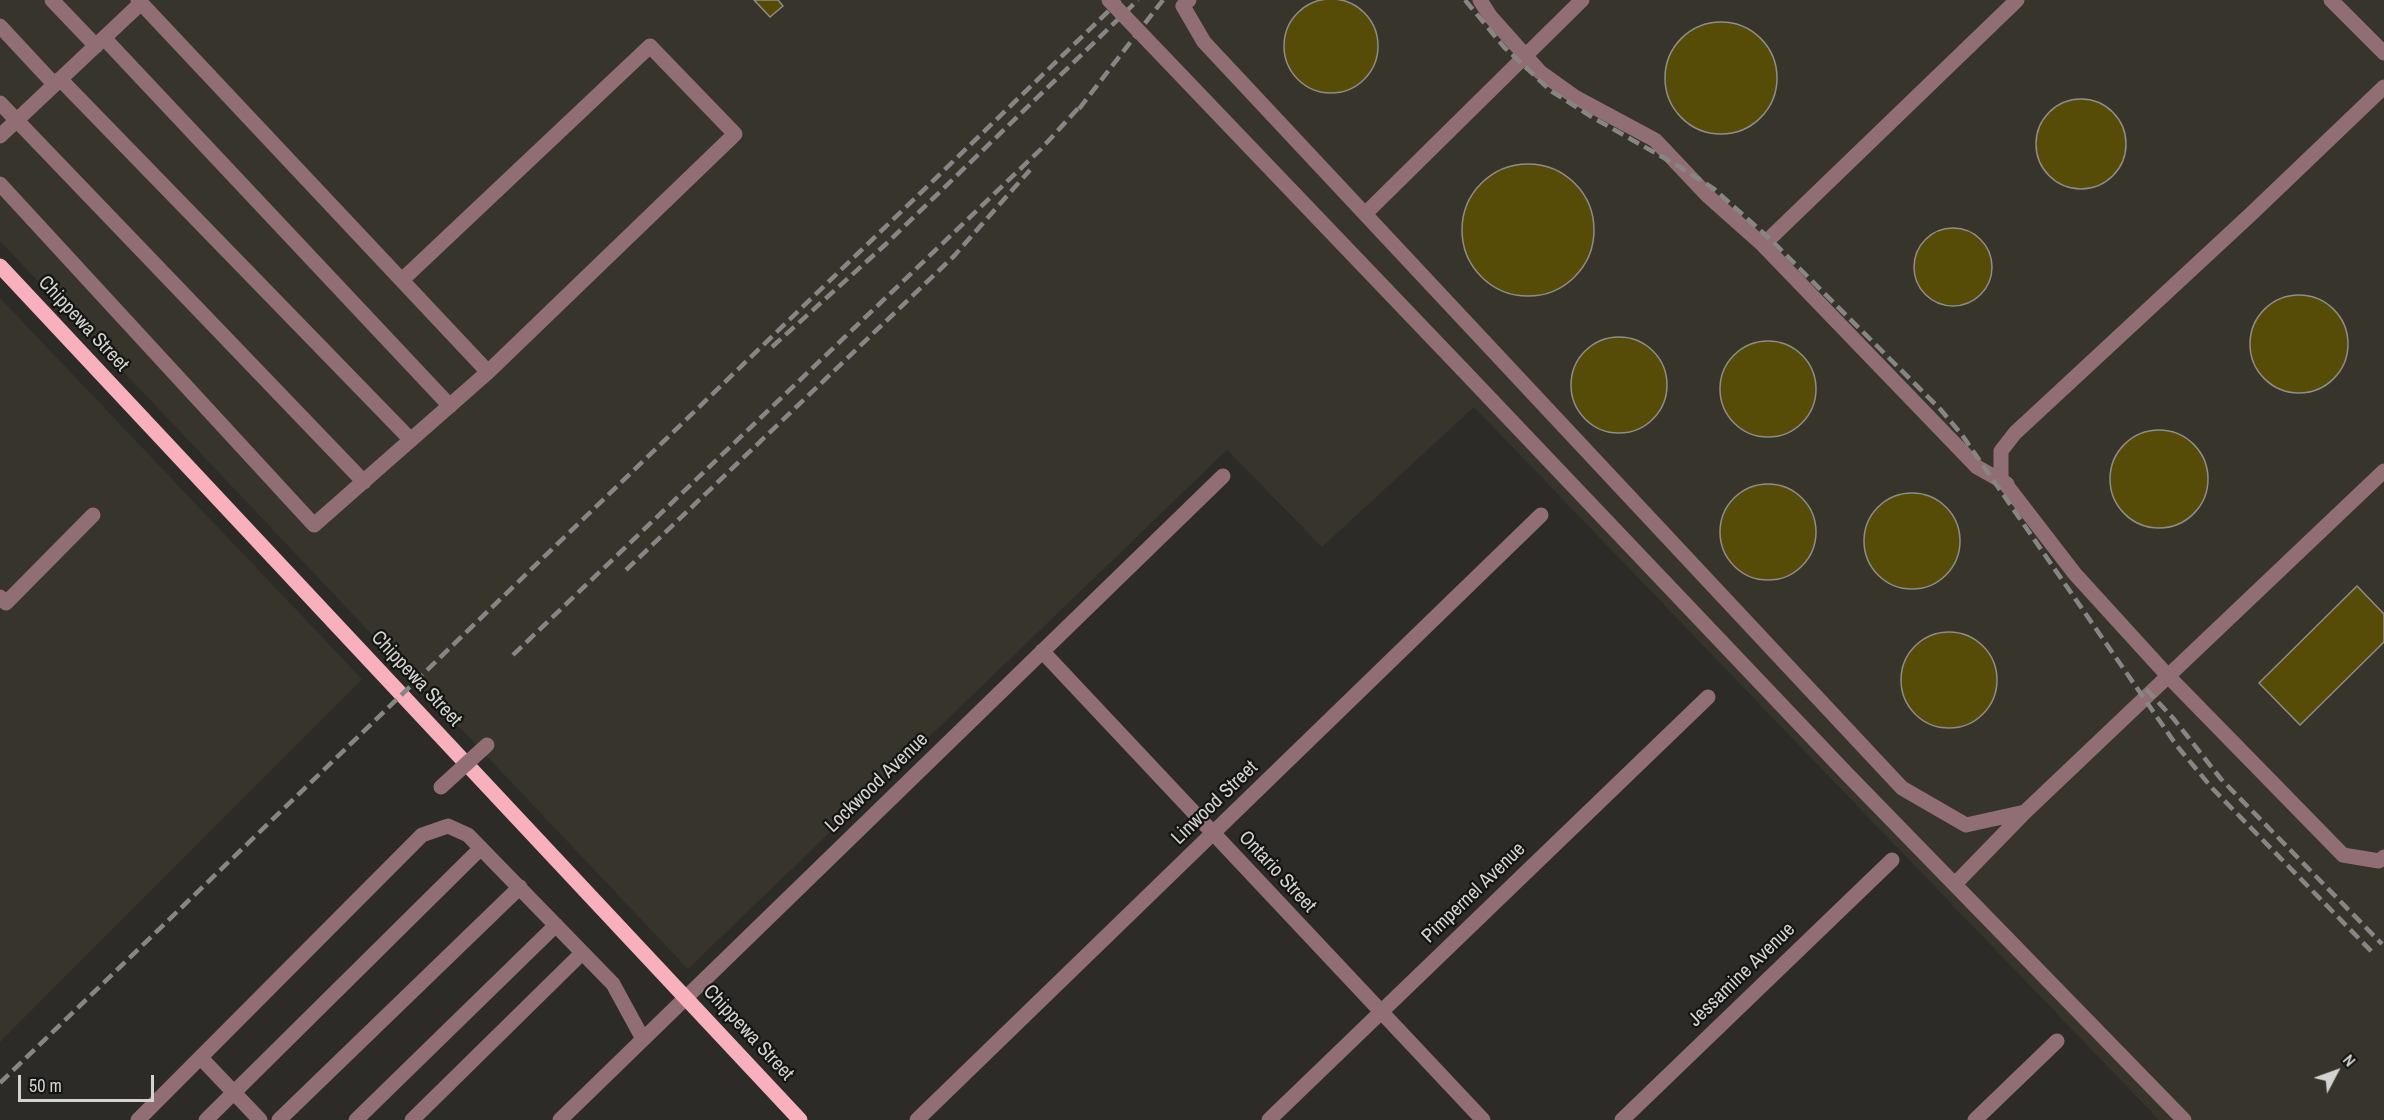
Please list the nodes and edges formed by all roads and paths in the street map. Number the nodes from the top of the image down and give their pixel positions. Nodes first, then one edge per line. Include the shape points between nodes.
1 (52, 0) edge
2 (121, 0) edge
3 (1109, 0) edge
4 (1189, 0) edge
5 (1480, 0) edge
6 (1582, 0) edge
7 (2017, 0) edge
8 (2331, 0) edge
9 (137, 5) edge
10 (0, 26) edge
11 (100, 42) junction
12 (2384, 53) edge
13 (1526, 55) junction
14 (57, 82) junction
15 (2384, 87) edge
16 (0, 103) edge
17 (16, 120) junction
18 (0, 136) edge
19 (0, 184) edge
20 (1365, 214) junction
21 (1763, 245) junction
22 (0, 266) edge
23 (402, 280) junction
24 (488, 372) junction
25 (450, 406) junction
26 (411, 440) junction
27 (2384, 471) edge
28 (1223, 476) dead end
29 (364, 482) junction
30 (2007, 484) junction
31 (93, 515) dead end
32 (1541, 515) dead end
33 (2, 603) edge
34 (1042, 651) junction
35 (2168, 676) junction
36 (1708, 697) dead end
37 (487, 745) dead end
38 (441, 787) dead end
39 (2025, 812) junction
40 (1212, 834) junction
41 (481, 848) junction
42 (2384, 856) edge
43 (1892, 860) dead end
44 (1955, 885) junction
45 (520, 887) junction
46 (556, 925) junction
47 (582, 953) junction
48 (686, 999) junction
49 (1381, 1012) junction
50 (644, 1039) junction
51 (2056, 1041) dead end
52 (201, 1058) junction
53 (235, 1094) junction
54 (138, 1120) edge
55 (206, 1120) edge
56 (260, 1120) edge
57 (279, 1120) edge
58 (356, 1120) edge
59 (412, 1120) edge
60 (560, 1120) edge
61 (800, 1120) edge
62 (917, 1120) edge
63 (1269, 1120) edge
64 (1483, 1120) edge
65 (1622, 1120) edge
66 (1975, 1120) edge
67 (2184, 1120) edge

1 - 11 street
2 - 9 street
3 - 44 street, bridge
4 - 20 street via 1183,6 1204,42
5 - 13 street
6 - 13 street
7 - 21 street
8 - 12 street
9 - 11 street
9 - 23 street
10 - 14 street
11 - 14 street
11 - 25 street
13 - 20 street
13 - 21 street via 1540,72 1575,97 1655,140 1709,197
14 - 17 street
14 - 26 street
15 - 30 street via 2015,433 2001,451 2001,478
16 - 17 street
17 - 18 street
17 - 29 street
19 - 29 street via 314,525
20 - 39 street via 1902,788 1966,825
21 - 30 street via 1977,467
22 - 48 main road, Chippewa Street
23 - 24 street
23 - 24 street via 650,46 735,134
24 - 25 street
25 - 26 street
26 - 29 street
27 - 35 street
28 - 34 street, Lockwood Avenue
30 - 35 street via 2075,574
31 - 33 street
32 - 40 street, Linwood Street
34 - 40 street, Ontario Street
34 - 48 street, Lockwood Avenue
35 - 39 street
35 - 42 street via 2343,855 2379,861
36 - 49 street, Pimpernel Avenue
37 - 38 street, bridge
39 - 44 street
40 - 49 street, Ontario Street
40 - 62 street, Linwood Street
41 - 45 street
41 - 52 street via 468,835 448,826 422,834
41 - 53 street
43 - 65 street, Jessamine Avenue
44 - 67 street
45 - 46 street
45 - 57 street
46 - 47 street
46 - 58 street
47 - 50 street via 613,984
47 - 59 street
48 - 50 street, Lockwood Avenue
48 - 61 main road, Chippewa Street
49 - 63 street, Pimpernel Avenue
49 - 64 street, Ontario Street
50 - 60 street, Lockwood Avenue
51 - 66 street
52 - 53 street
52 - 54 street
53 - 55 street
53 - 56 street

